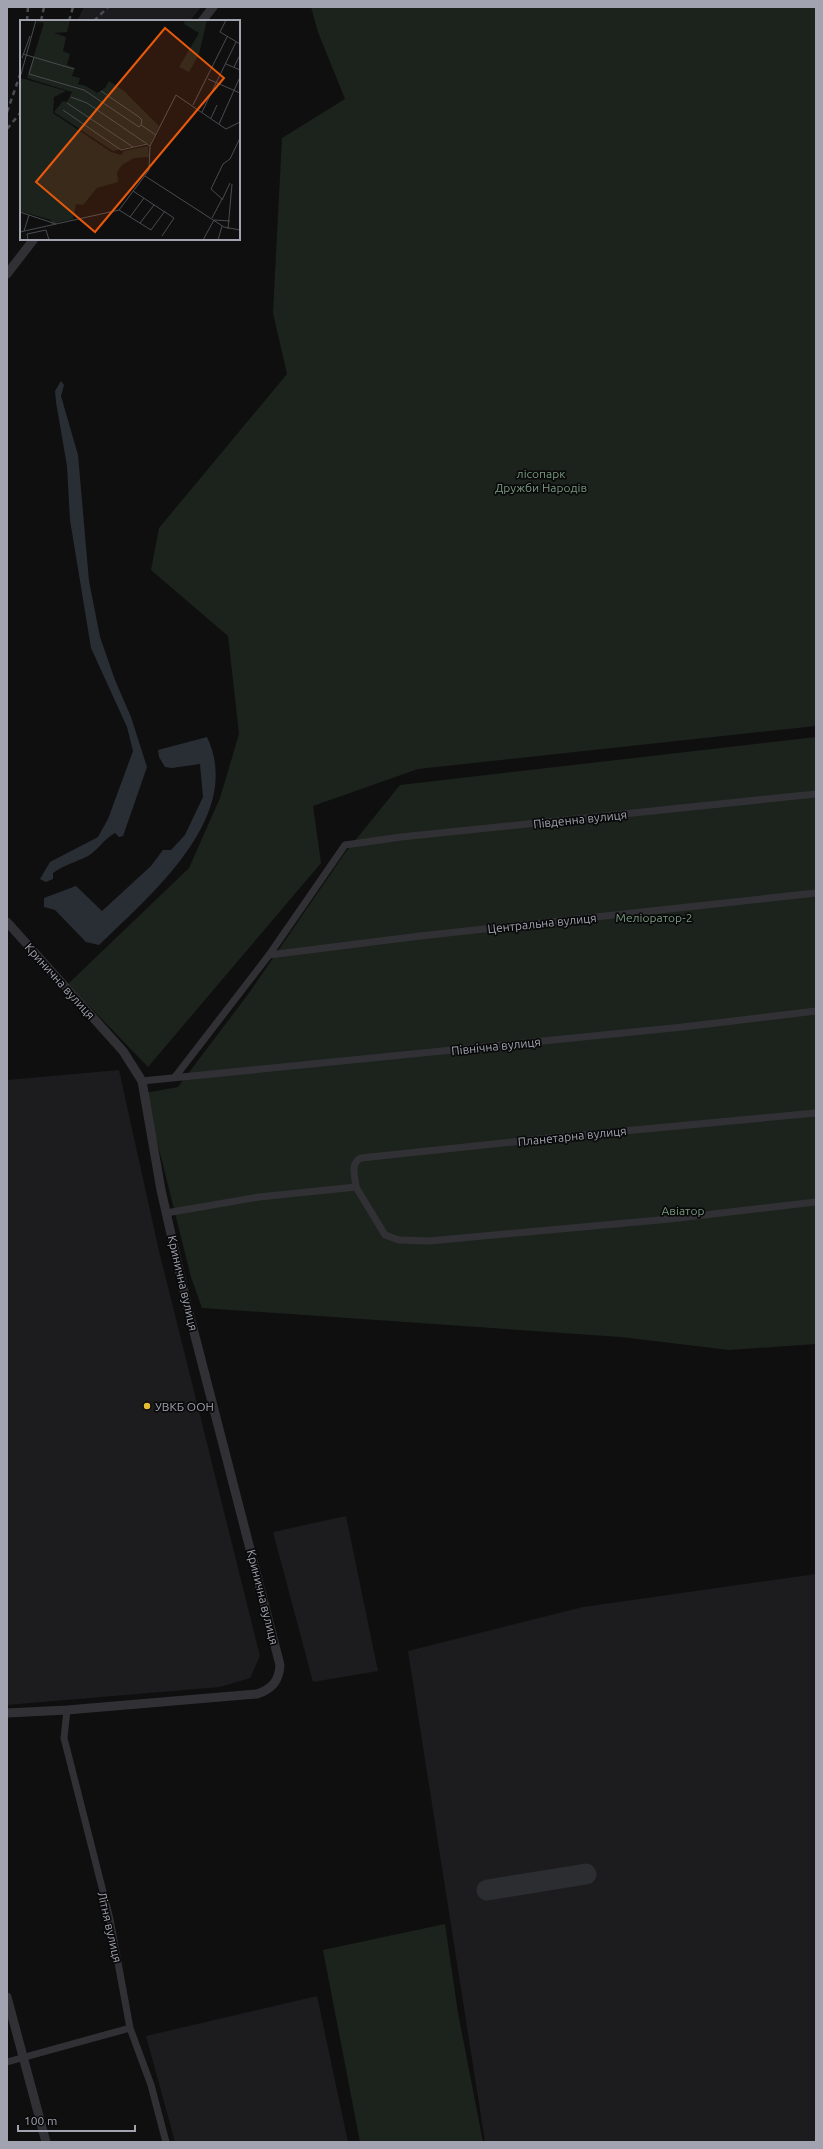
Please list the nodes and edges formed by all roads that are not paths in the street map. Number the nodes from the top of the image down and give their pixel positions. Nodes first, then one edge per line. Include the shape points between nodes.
1 (213, 7) edge
2 (203, 20) edge
3 (33, 240) edge
4 (7, 274) edge
5 (816, 794) edge
6 (816, 894) edge
7 (7, 922) edge
8 (269, 955) junction
9 (816, 1011) edge
10 (175, 1077) junction
11 (142, 1081) junction
12 (816, 1113) edge
13 (356, 1187) junction
14 (816, 1202) edge
15 (166, 1212) junction
16 (68, 1710) junction
17 (7, 1713) edge
18 (7, 1997) edge
19 (130, 2028) junction
20 (23, 2057) junction
21 (7, 2062) edge
22 (46, 2142) edge
23 (166, 2142) edge

1 - 2 street
3 - 4 street
5 - 8 street, Південна вулиця via 400,837 345,845
6 - 8 street, Центральна вулиця via 428,935
7 - 11 street, Кринична вулиця via 123,1051
8 - 10 street
9 - 10 street, Північна вулиця via 683,1027
10 - 11 street, Північна вулиця
11 - 15 street, Кринична вулиця
12 - 13 street, Планетарна вулиця via 361,1158 354,1165
13 - 14 street via 385,1235 399,1240 429,1241 670,1219
13 - 15 street
15 - 16 street, Кринична вулиця via 188,1308 280,1665 279,1677 274,1685 257,1694
16 - 17 street
16 - 19 street, Літня вулиця via 64,1738 110,1919
18 - 20 street
19 - 20 street
19 - 23 street, Літня вулиця via 151,2085
20 - 21 street
20 - 22 street

